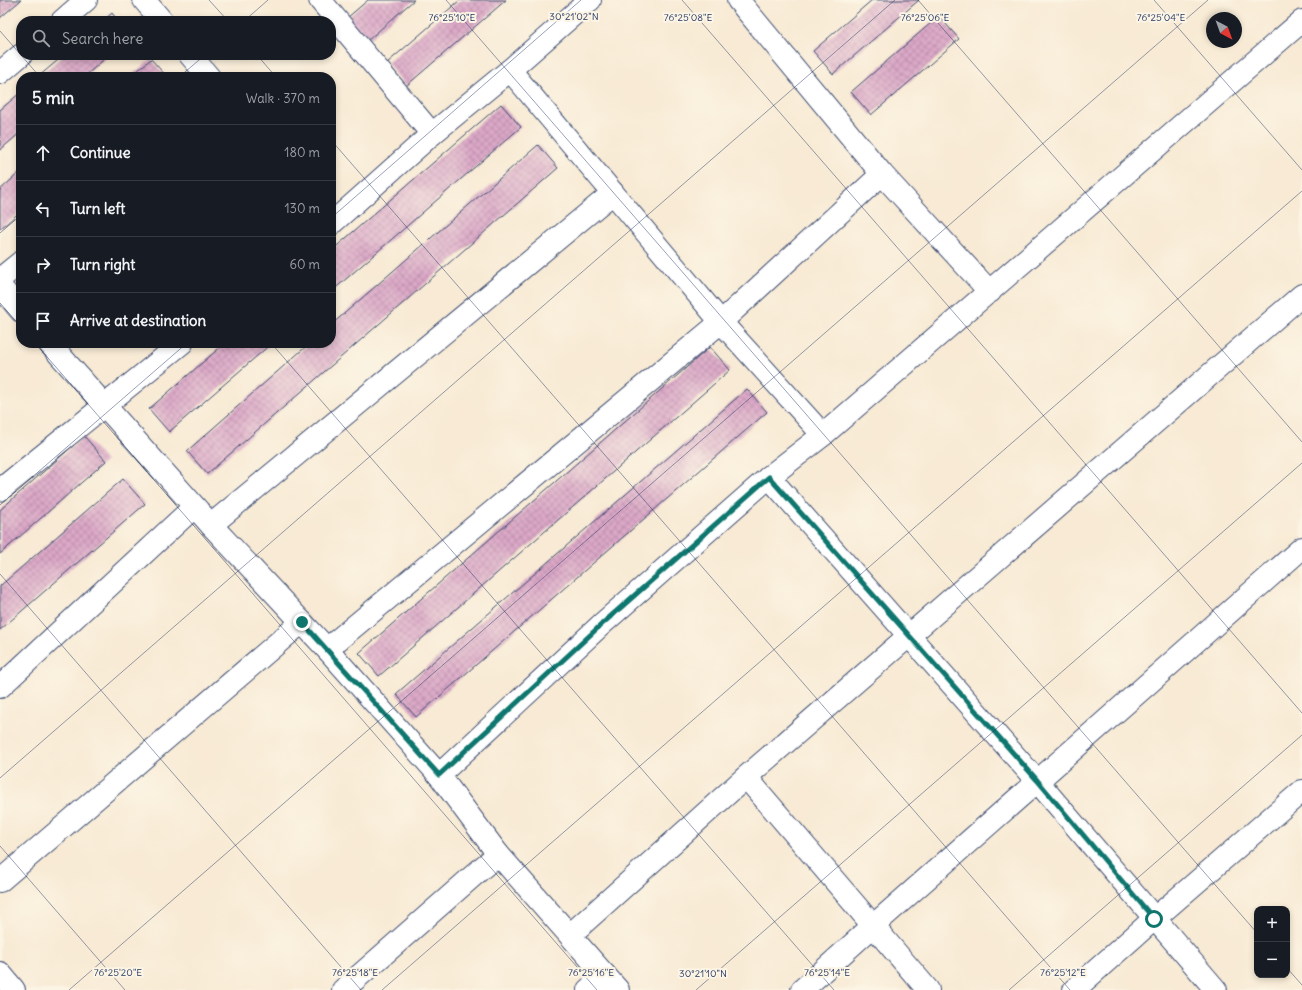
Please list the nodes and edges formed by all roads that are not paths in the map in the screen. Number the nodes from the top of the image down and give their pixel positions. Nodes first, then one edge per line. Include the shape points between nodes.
1 (86, 0) edge
2 (144, 0) edge
3 (320, 0) edge
4 (590, 0) edge
5 (738, 0) edge
6 (68, 16) edge
7 (158, 16) edge
8 (333, 16) edge
9 (336, 19) edge
10 (1302, 21) edge
11 (16, 59) edge
12 (194, 60) edge
13 (510, 70) junction
14 (204, 72) edge
15 (0, 73) edge
16 (432, 134) junction
17 (882, 174) junction
18 (613, 193) junction
19 (336, 220) edge
20 (16, 266) edge
21 (0, 279) edge
22 (0, 286) edge
23 (990, 292) junction
24 (1302, 295) edge
25 (16, 305) edge
26 (721, 322) junction
27 (53, 348) edge
28 (176, 348) edge
29 (104, 406) junction
30 (823, 435) junction
31 (769, 477) junction
32 (0, 490) edge
33 (194, 507) junction
34 (211, 525) junction
35 (1302, 548) edge
36 (302, 622) junction
37 (910, 636) junction
38 (327, 649) junction
39 (0, 687) edge
40 (439, 775) junction
41 (746, 777) junction
42 (1037, 780) junction
43 (1302, 791) edge
44 (498, 854) junction
45 (0, 880) edge
46 (1154, 919) junction
47 (873, 926) junction
48 (570, 935) junction
49 (0, 972) edge
50 (611, 983) edge
51 (14, 990) edge
52 (343, 990) edge
53 (588, 990) edge
54 (802, 990) edge
55 (928, 990) edge
56 (1074, 990) edge
57 (1216, 990) edge

1 - 6 street
2 - 7 street
3 - 8 street
4 - 13 street
5 - 17 street
9 - 16 street
10 - 23 street
11 - 15 street
12 - 14 street
13 - 16 street
13 - 18 street
16 - 19 street
17 - 23 street
17 - 26 street
18 - 26 street
18 - 34 street
20 - 21 street
22 - 25 street
23 - 30 street
24 - 37 street
26 - 30 street
26 - 38 street
27 - 29 street
28 - 29 street
29 - 32 street
29 - 33 street
30 - 31 street
31 - 37 street
31 - 40 street via 602,624
33 - 34 street
33 - 39 street
34 - 36 street
35 - 42 street
36 - 38 street
36 - 45 street
37 - 41 street
37 - 42 street
38 - 40 street
40 - 44 street
41 - 47 street
41 - 48 street
42 - 46 street
42 - 47 street
43 - 46 street
44 - 48 street
44 - 52 street
46 - 56 street
46 - 57 street
47 - 54 street
47 - 55 street
48 - 50 street
49 - 51 street
50 - 53 street

